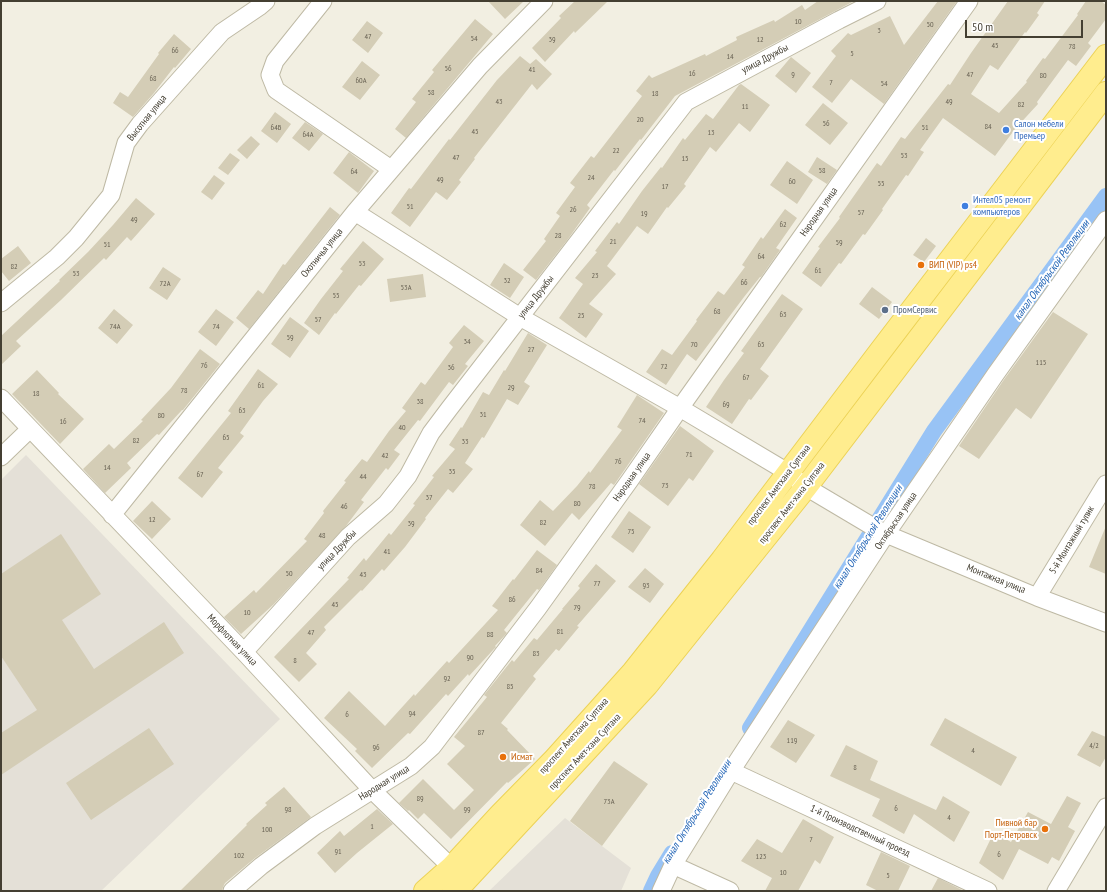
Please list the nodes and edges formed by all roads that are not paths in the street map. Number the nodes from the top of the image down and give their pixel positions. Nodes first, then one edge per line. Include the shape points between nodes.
1 (266, 1) edge
2 (323, 1) edge
3 (544, 1) edge
4 (877, 1) edge
5 (968, 1) edge
6 (1106, 56) edge
7 (1106, 93) edge
8 (391, 169) junction
9 (354, 212) junction
10 (1106, 220) edge
11 (1, 303) edge
12 (520, 317) junction
13 (1, 398) edge
14 (680, 408) junction
15 (30, 429) junction
16 (1, 456) edge
17 (789, 473) junction
18 (1106, 484) edge
19 (806, 487) junction
20 (112, 515) junction
21 (880, 531) junction
22 (1037, 597) junction
23 (1106, 623) edge
24 (244, 652) junction
25 (731, 771) junction
26 (372, 790) junction
27 (1106, 807) edge
28 (673, 865) junction
29 (457, 880) edge
30 (232, 891) edge
31 (425, 891) edge
32 (661, 891) edge
33 (730, 891) edge
34 (988, 891) edge
35 (1056, 891) edge

1 - 11 street, Высотная улица via 222,32 140,124 126,143 111,195 57,257
2 - 8 street via 275,61 270,75 276,90
3 - 8 street, Охотничья улица via 480,66
4 - 12 street, улица Дружбы via 686,102
5 - 14 street, Народная улица
6 - 17 main road, проспект Аметхана Султана
7 - 19 main road, проспект Амет-хана Султана
8 - 9 street, Охотничья улица
9 - 12 street, Монтажная улица
9 - 20 street, Охотничья улица
10 - 21 street, Октябрьская улица
12 - 14 street, Монтажная улица
12 - 24 street, улица Дружбы via 431,433 408,476 386,504 348,537
13 - 15 street, Морфлотная улица
14 - 17 street, Монтажная улица
14 - 26 street, Народная улица via 538,608 432,746 411,766
15 - 16 street
15 - 20 street, Морфлотная улица
17 - 19 street, Монтажная улица
17 - 29 main road, проспект Аметхана Султана via 632,672 553,761 500,815
18 - 22 street, 5-й Монтажный тупик
19 - 21 street, Монтажная улица
19 - 29 main road, проспект Амет-хана Султана via 647,685
20 - 24 street, Морфлотная улица
21 - 22 street, Монтажная улица
21 - 25 street, Октябрьская улица
22 - 23 street, Монтажная улица
24 - 26 street, Морфлотная улица
25 - 28 street, Октябрьская улица
25 - 34 street, 1-й Производственный проезд
26 - 29 street, Морфлотная улица via 447,863
26 - 30 street, Народная улица via 315,826
27 - 35 street
28 - 32 street, Октябрьская улица
28 - 33 street
29 - 31 main road, проспект Аметхана Султана

